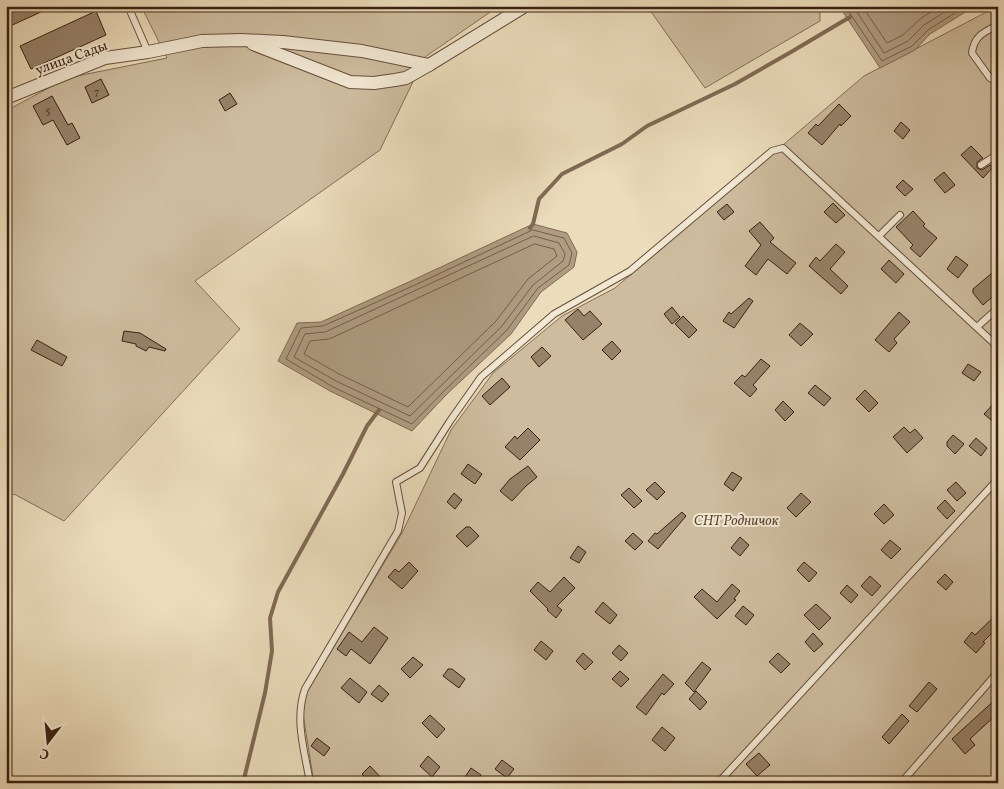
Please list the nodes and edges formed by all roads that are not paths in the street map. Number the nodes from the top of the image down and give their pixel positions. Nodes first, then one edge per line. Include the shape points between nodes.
1 (128, 6) edge
2 (518, 8) edge
3 (998, 25) edge
4 (241, 40) junction
5 (148, 52) junction
6 (429, 66) junction
7 (998, 82) edge
8 (6, 98) edge
9 (998, 154) edge
10 (981, 165) dead end
11 (900, 215) dead end
12 (879, 236) junction
13 (998, 308) edge
14 (976, 327) junction
15 (998, 347) edge
16 (998, 479) edge
17 (998, 672) edge
18 (310, 783) edge
19 (718, 783) edge
20 (901, 783) edge

1 - 5 lane
2 - 6 street
3 - 7 lane via 978,36 972,53 990,78
4 - 5 street, улица Сады via 202,41
4 - 6 street, улица Сады via 362,51
4 - 6 street via 350,82 374,83 406,78
5 - 8 street, улица Сады via 105,58
9 - 10 lane
11 - 12 lane
12 - 14 lane
12 - 18 lane via 783,148 772,150 630,271 554,314 481,377 420,468 396,482 402,513 398,531 304,689 300,728
13 - 14 lane
14 - 15 lane
16 - 19 lane
17 - 20 lane

